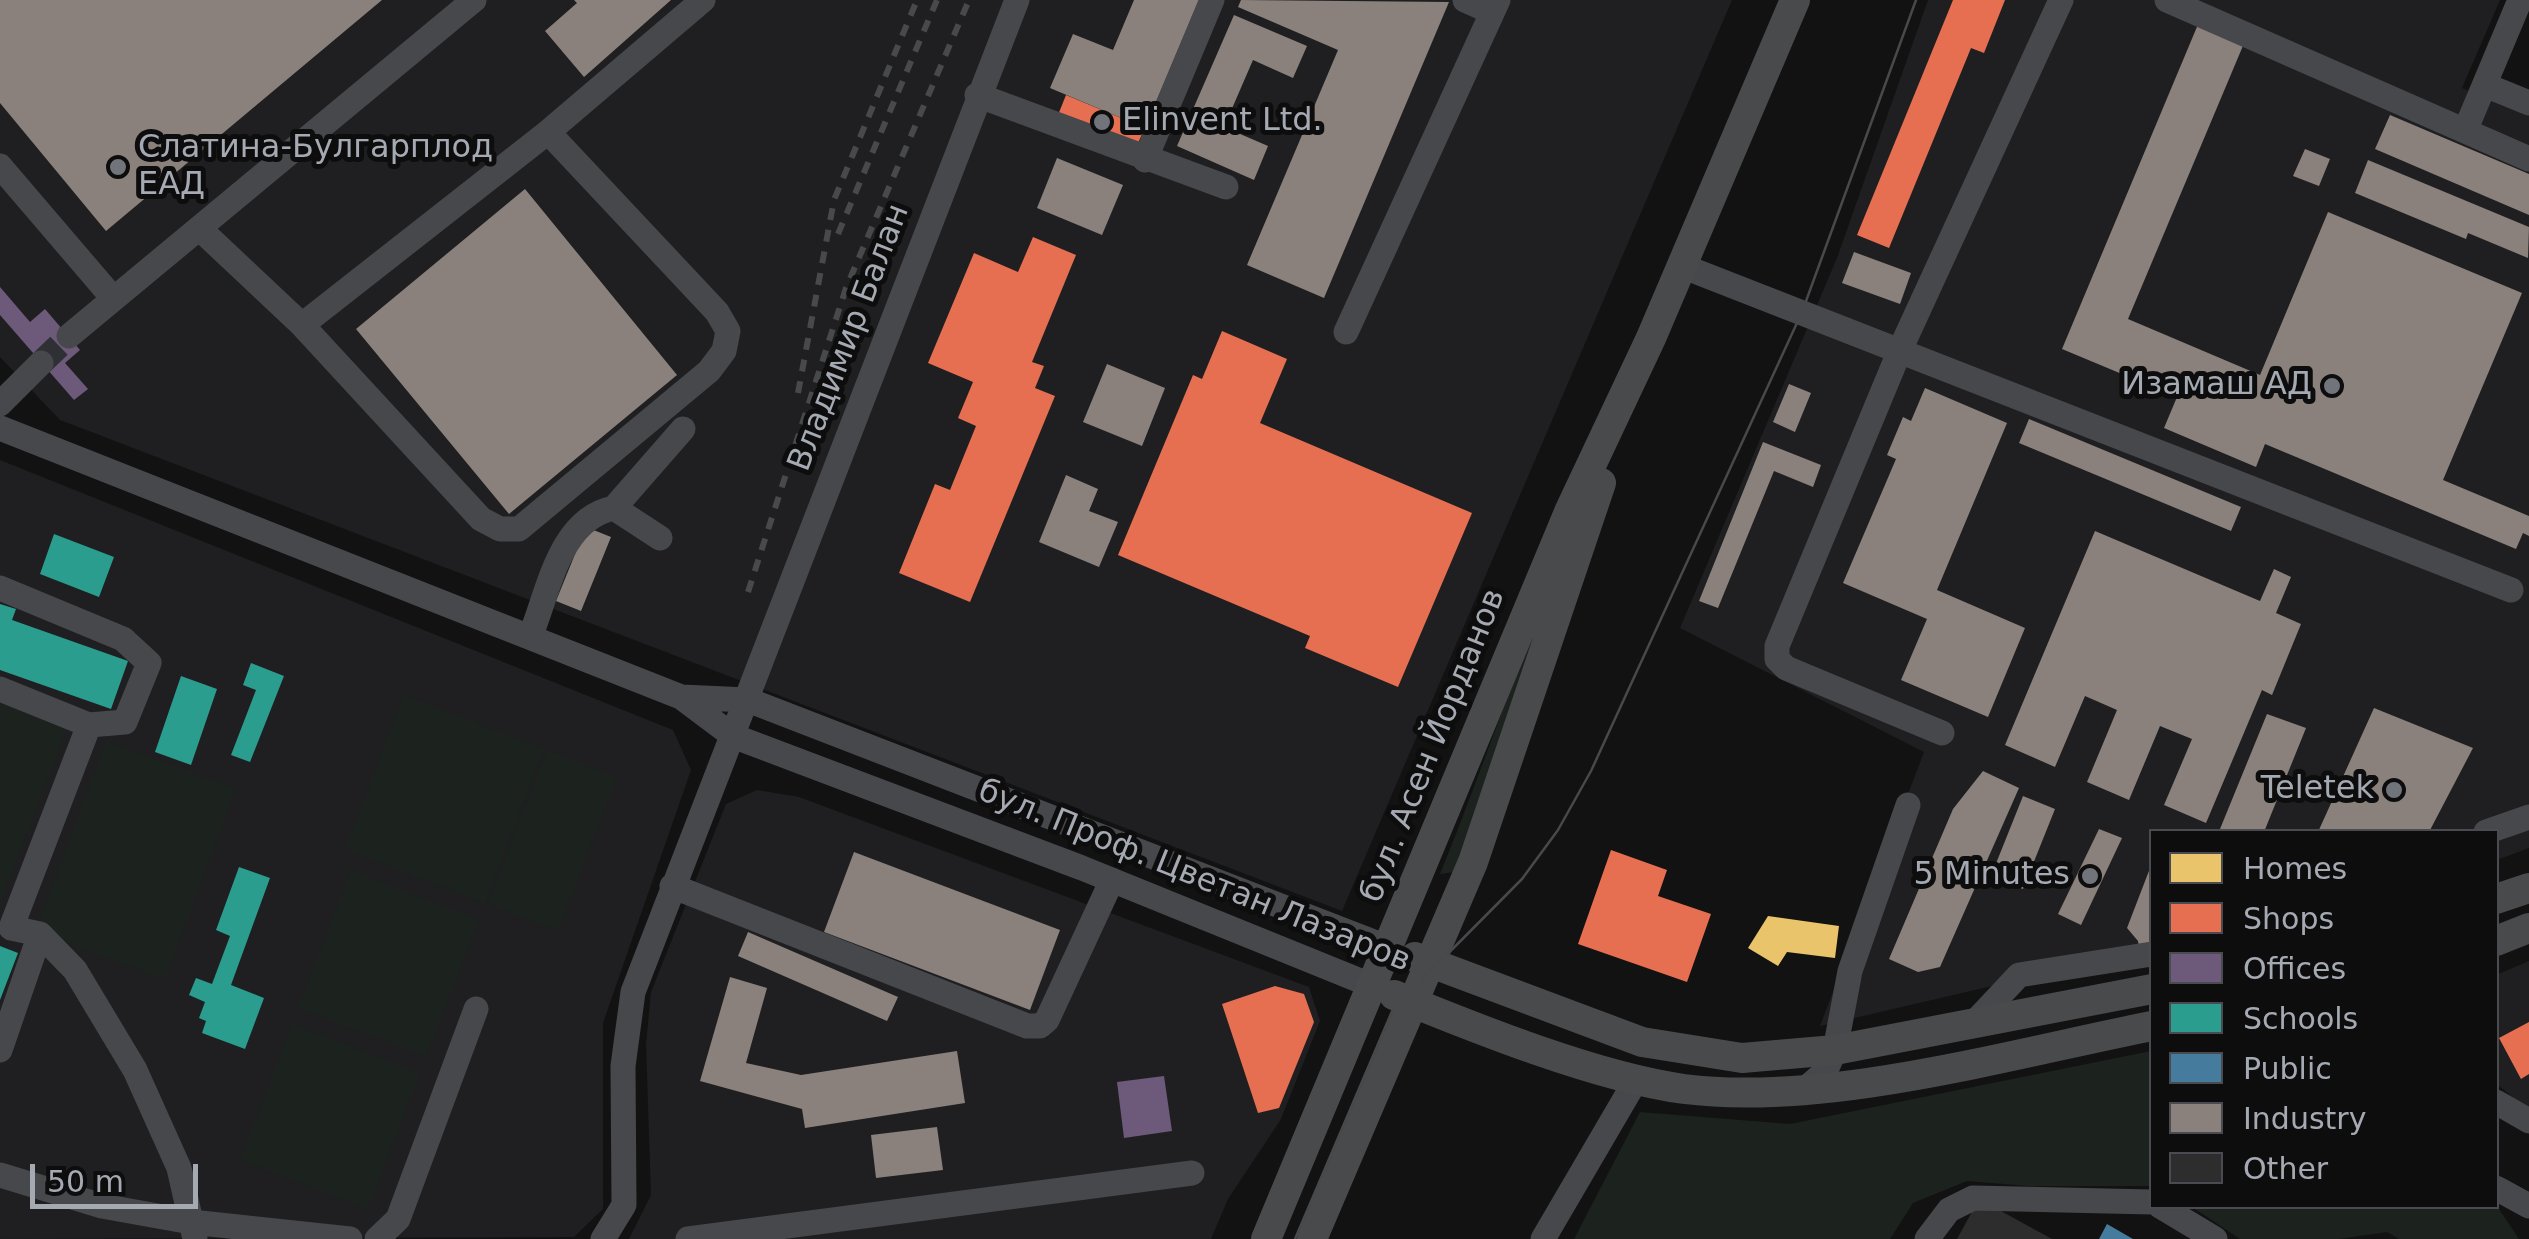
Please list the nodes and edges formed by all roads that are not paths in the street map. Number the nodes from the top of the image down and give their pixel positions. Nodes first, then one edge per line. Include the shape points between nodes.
1 (474, 0) edge
2 (703, 0) edge
3 (1016, 0) edge
4 (1212, 0) edge
5 (1466, 0) edge
6 (1795, 0) edge
7 (2062, 0) edge
8 (2167, 0) edge
9 (2520, 0) edge
10 (1495, 6) edge
11 (2485, 84) junction
12 (977, 95) junction
13 (2529, 103) edge
14 (2464, 131) junction
15 (548, 132) junction
16 (1145, 160) junction
17 (2529, 160) edge
18 (0, 166) edge
19 (1226, 187) dead end
20 (201, 230) junction
21 (1682, 266) junction
22 (112, 297) junction
23 (302, 326) junction
24 (1346, 332) dead end
25 (69, 336) tunnel mouth
26 (1651, 338) junction
27 (1900, 350) junction
28 (41, 363) tunnel mouth
29 (0, 404) edge
30 (0, 428) edge
31 (683, 429) dead end
32 (614, 508) junction
33 (660, 538) dead end
34 (0, 588) edge
35 (2511, 590) dead end
36 (530, 637) junction
37 (0, 689) edge
38 (681, 697) junction
39 (748, 700) junction
40 (89, 724) junction
41 (1942, 733) dead end
42 (733, 736) junction
43 (1908, 805) dead end
44 (2529, 816) edge
45 (2494, 829) edge
46 (1112, 880) junction
47 (672, 886) junction
48 (2529, 888) edge
49 (2499, 898) edge
50 (6, 926) edge
51 (2529, 928) edge
52 (40, 934) junction
53 (2499, 940) edge
54 (1389, 948) junction
55 (2149, 954) edge
56 (1430, 963) junction
57 (1373, 986) junction
58 (2149, 991) edge
59 (1413, 1003) junction
60 (476, 1009) dead end
61 (1973, 1024) junction
62 (2149, 1027) edge
63 (2, 1038) edge
64 (1835, 1050) junction
65 (1636, 1080) junction
66 (1804, 1090) junction
67 (2499, 1104) edge
68 (2529, 1121) edge
69 (1192, 1173) dead end
70 (0, 1175) edge
71 (2499, 1190) edge
72 (2149, 1202) edge
73 (2529, 1206) edge
74 (2165, 1209) edge
75 (193, 1231) edge
76 (823, 1231) edge
77 (732, 1236) edge
78 (350, 1239) edge
79 (377, 1239) edge
80 (603, 1239) edge
81 (688, 1239) edge
82 (1266, 1239) edge
83 (1312, 1239) edge
84 (1543, 1239) edge
85 (1927, 1239) edge
86 (2215, 1239) edge

1 - 20 street
2 - 15 street
3 - 12 street, Владимир Балан
4 - 16 street
5 - 10 street
6 - 21 main road, бул. Асен Йорданов
7 - 27 street
8 - 14 street
9 - 11 street
10 - 24 street
11 - 13 street
11 - 14 street
12 - 16 street
12 - 39 street, Владимир Балан
14 - 17 street
15 - 23 street
15 - 23 street via 728,331 709,371 519,529 481,519
16 - 19 street
18 - 22 street
20 - 22 street
20 - 23 street
21 - 26 main road, бул. Асен Йорданов
21 - 27 street
22 - 25 street
26 - 54 main road, бул. Асен Йорданов via 1569,512
26 - 56 main road, бул. Асен Йорданов via 1473,862
27 - 35 street
27 - 41 street via 1776,653 1786,668
28 - 29 street
30 - 36 street
31 - 32 street
32 - 33 street
32 - 36 street via 592,512 574,527
34 - 40 street via 122,638 149,663 125,722
36 - 38 street
37 - 40 street
38 - 39 street, бул. Проф. Цветан Лазаров
38 - 42 street, бул. Проф. Цветан Лазаров
39 - 42 street, Владимир Балан
39 - 54 street, бул. Проф. Цветан Лазаров
40 - 50 street
42 - 46 street, бул. Проф. Цветан Лазаров
42 - 47 street
43 - 64 street via 1850,971
44 - 45 street
46 - 47 street via 1040,1026
46 - 57 street, бул. Проф. Цветан Лазаров
47 - 80 street via 633,992 623,1066 624,1204
48 - 49 main road
50 - 52 street
51 - 53 main road
52 - 63 street
52 - 75 street via 74,970 135,1070 179,1168
54 - 56 main road, бул. Проф. Цветан Лазаров
54 - 57 main road, бул. Асен Йорданов
55 - 61 street via 2018,976
56 - 59 main road, бул. Асен Йорданов
56 - 64 main road, бул. Проф. Цветан Лазаров via 1674,1049 1742,1058
57 - 59 main road, бул. Проф. Цветан Лазаров
57 - 82 main road, бул. Асен Йорданов
58 - 61 main road, бул. Проф. Цветан Лазаров
59 - 65 main road, бул. Проф. Цветан Лазаров
59 - 83 main road, бул. Асен Йорданов
60 - 79 street via 398,1219
61 - 64 main road, бул. Проф. Цветан Лазаров
62 - 66 main road, бул. Проф. Цветан Лазаров
64 - 66 street via 1825,1072
65 - 66 main road, бул. Проф. Цветан Лазаров via 1742,1093
65 - 84 street
67 - 68 street
69 - 76 street
70 - 75 street
71 - 73 street
72 - 85 street via 1973,1198 1949,1210
74 - 86 street
75 - 78 street
76 - 77 street
77 - 81 street

